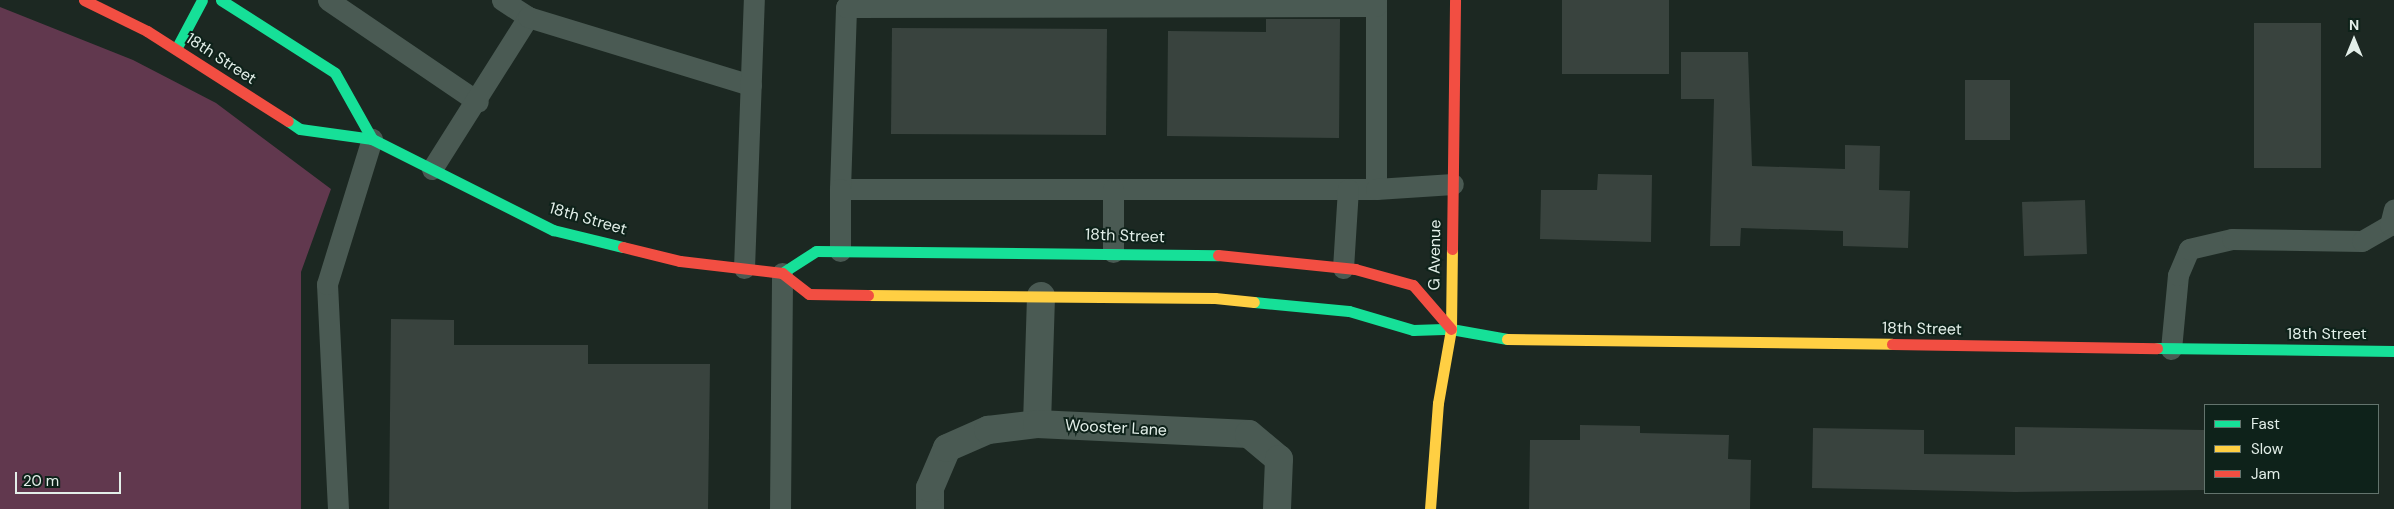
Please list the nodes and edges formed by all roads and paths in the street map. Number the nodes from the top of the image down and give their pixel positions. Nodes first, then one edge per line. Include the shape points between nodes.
1 (84, 0) edge
2 (202, 0) edge
3 (221, 0) edge
4 (328, 0) edge
5 (502, 0) edge
6 (754, 0) edge
7 (1455, 0) edge
8 (1376, 3) edge
9 (528, 17) junction
10 (176, 49) junction
11 (751, 85) junction
12 (478, 102) junction
13 (372, 139) junction
14 (432, 169) junction
15 (1453, 184) junction
16 (840, 189) junction
17 (1113, 189) junction
18 (1348, 189) junction
19 (1376, 189) junction
20 (2394, 209) edge
21 (840, 251) junction
22 (1113, 252) junction
23 (744, 268) junction
24 (1343, 268) junction
25 (782, 273) junction
26 (1041, 296) junction
27 (1451, 329) junction
28 (2171, 349) junction
29 (2394, 351) edge
30 (1037, 424) junction
31 (338, 509) edge
32 (780, 509) edge
33 (930, 509) edge
34 (1277, 509) edge
35 (1430, 509) edge

1 - 10 street, 18th Street
2 - 10 street
3 - 13 street via 335,72
4 - 12 lane
5 - 9 lane
6 - 11 lane
7 - 15 street, G Avenue
8 - 16 lane via 846,8
8 - 19 lane
9 - 11 lane
9 - 12 lane
10 - 13 street, 18th Street via 300,129
11 - 23 lane
12 - 14 lane
13 - 14 street, 18th Street
13 - 31 lane via 327,284
14 - 23 street, 18th Street via 553,230 680,261
15 - 19 lane
15 - 27 street, G Avenue
16 - 17 lane
16 - 21 lane
17 - 18 lane
17 - 22 lane
18 - 19 lane
18 - 24 lane
20 - 28 lane via 2390,225 2362,241 2232,239 2189,249 2178,275
21 - 22 street, 18th Street
21 - 25 street, 18th Street via 816,251
22 - 24 street, 18th Street via 1217,255
23 - 25 street, 18th Street
24 - 27 street, 18th Street via 1413,285
25 - 26 street, 18th Street via 809,294
25 - 32 lane
26 - 27 street, 18th Street via 1215,298 1349,311 1413,330
26 - 30 street
27 - 28 street, 18th Street via 1504,339
27 - 35 street, G Avenue via 1438,403
28 - 29 street, 18th Street
30 - 33 street, Wooster Lane via 988,430 947,448 930,488
30 - 34 street, Wooster Lane via 1249,434 1279,459

